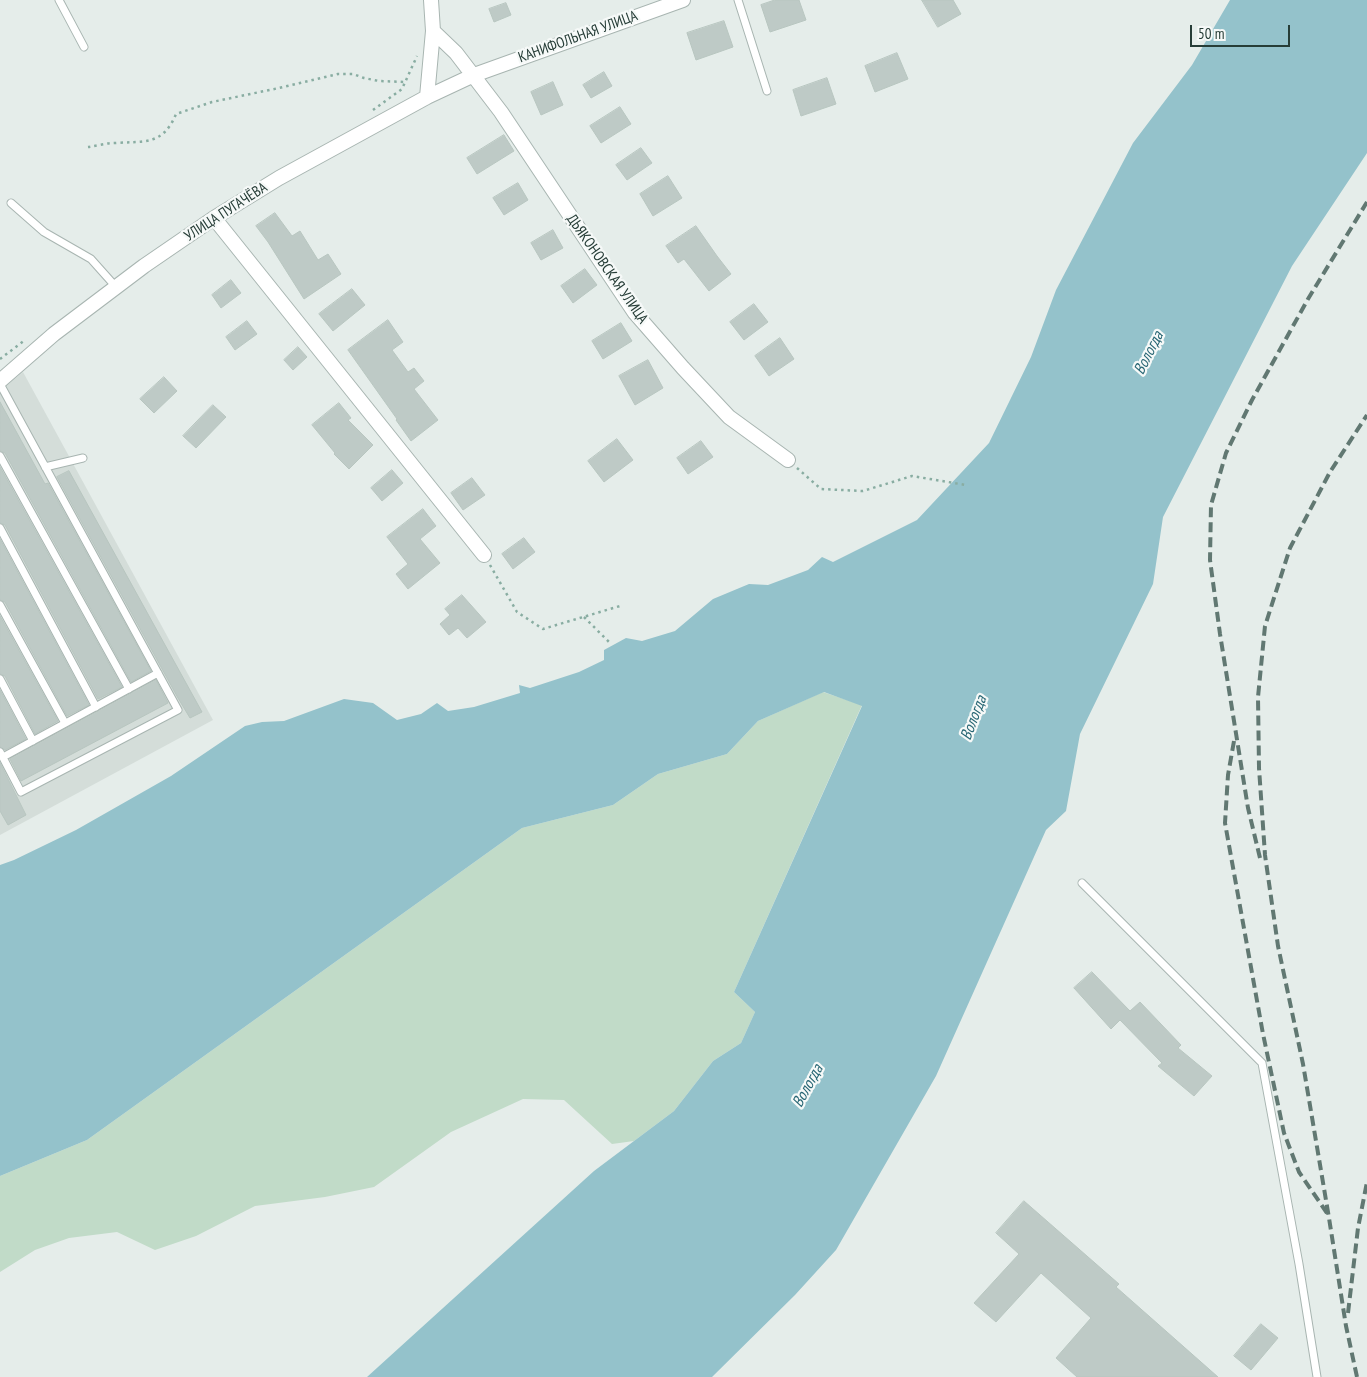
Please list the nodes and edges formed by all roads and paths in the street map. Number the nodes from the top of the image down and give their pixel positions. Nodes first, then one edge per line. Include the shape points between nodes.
1 (60, 0) edge
2 (431, 0) edge
3 (683, 0) edge
4 (738, 0) edge
5 (433, 32) junction
6 (84, 47) dead end
7 (474, 75) junction
8 (406, 82) dead end
9 (767, 91) dead end
10 (427, 97) junction
11 (88, 147) dead end
12 (11, 203) dead end
13 (214, 218) junction
14 (116, 287) junction
15 (0, 382) edge
16 (0, 456) edge
17 (83, 458) dead end
18 (788, 460) joint
19 (46, 467) junction
20 (966, 485) dead end
21 (0, 528) edge
22 (484, 555) joint
23 (0, 605) edge
24 (620, 606) dead end
25 (584, 617) junction
26 (610, 643) dead end
27 (158, 673) junction
28 (0, 679) edge
29 (129, 689) junction
30 (96, 706) junction
31 (65, 724) junction
32 (33, 741) junction
33 (1, 755) edge
34 (1082, 884) dead end
35 (1317, 1377) edge

1 - 6 lane
2 - 5 street
3 - 7 street, КАНИФОЛЬНАЯ УЛИЦА
4 - 9 lane
5 - 7 street, ДЬЯКОНОВСКАЯ УЛИЦА
5 - 10 street
7 - 10 street, УЛИЦА ПУГАЧЁВА
7 - 18 street, ДЬЯКОНОВСКАЯ УЛИЦА via 635,313 730,417
8 - 11 path via 338,74 212,102 176,114 172,125 159,137 137,143 113,142
10 - 13 street, УЛИЦА ПУГАЧЁВА via 279,178
12 - 14 lane via 44,232 91,259
13 - 14 street, УЛИЦА ПУГАЧЁВА
13 - 22 street
14 - 15 street, УЛИЦА ПУГАЧЁВА via 54,334
15 - 19 lane
16 - 29 lane
17 - 19 lane
18 - 20 path via 821,489 862,491 912,476
19 - 27 lane
21 - 30 lane
22 - 25 path via 517,612 543,629
23 - 31 lane
24 - 25 path
25 - 26 path
27 - 29 lane
27 - 33 lane via 178,710 22,792
28 - 32 lane
29 - 30 lane
30 - 31 lane
31 - 32 lane
32 - 33 lane
34 - 35 lane via 1262,1063

